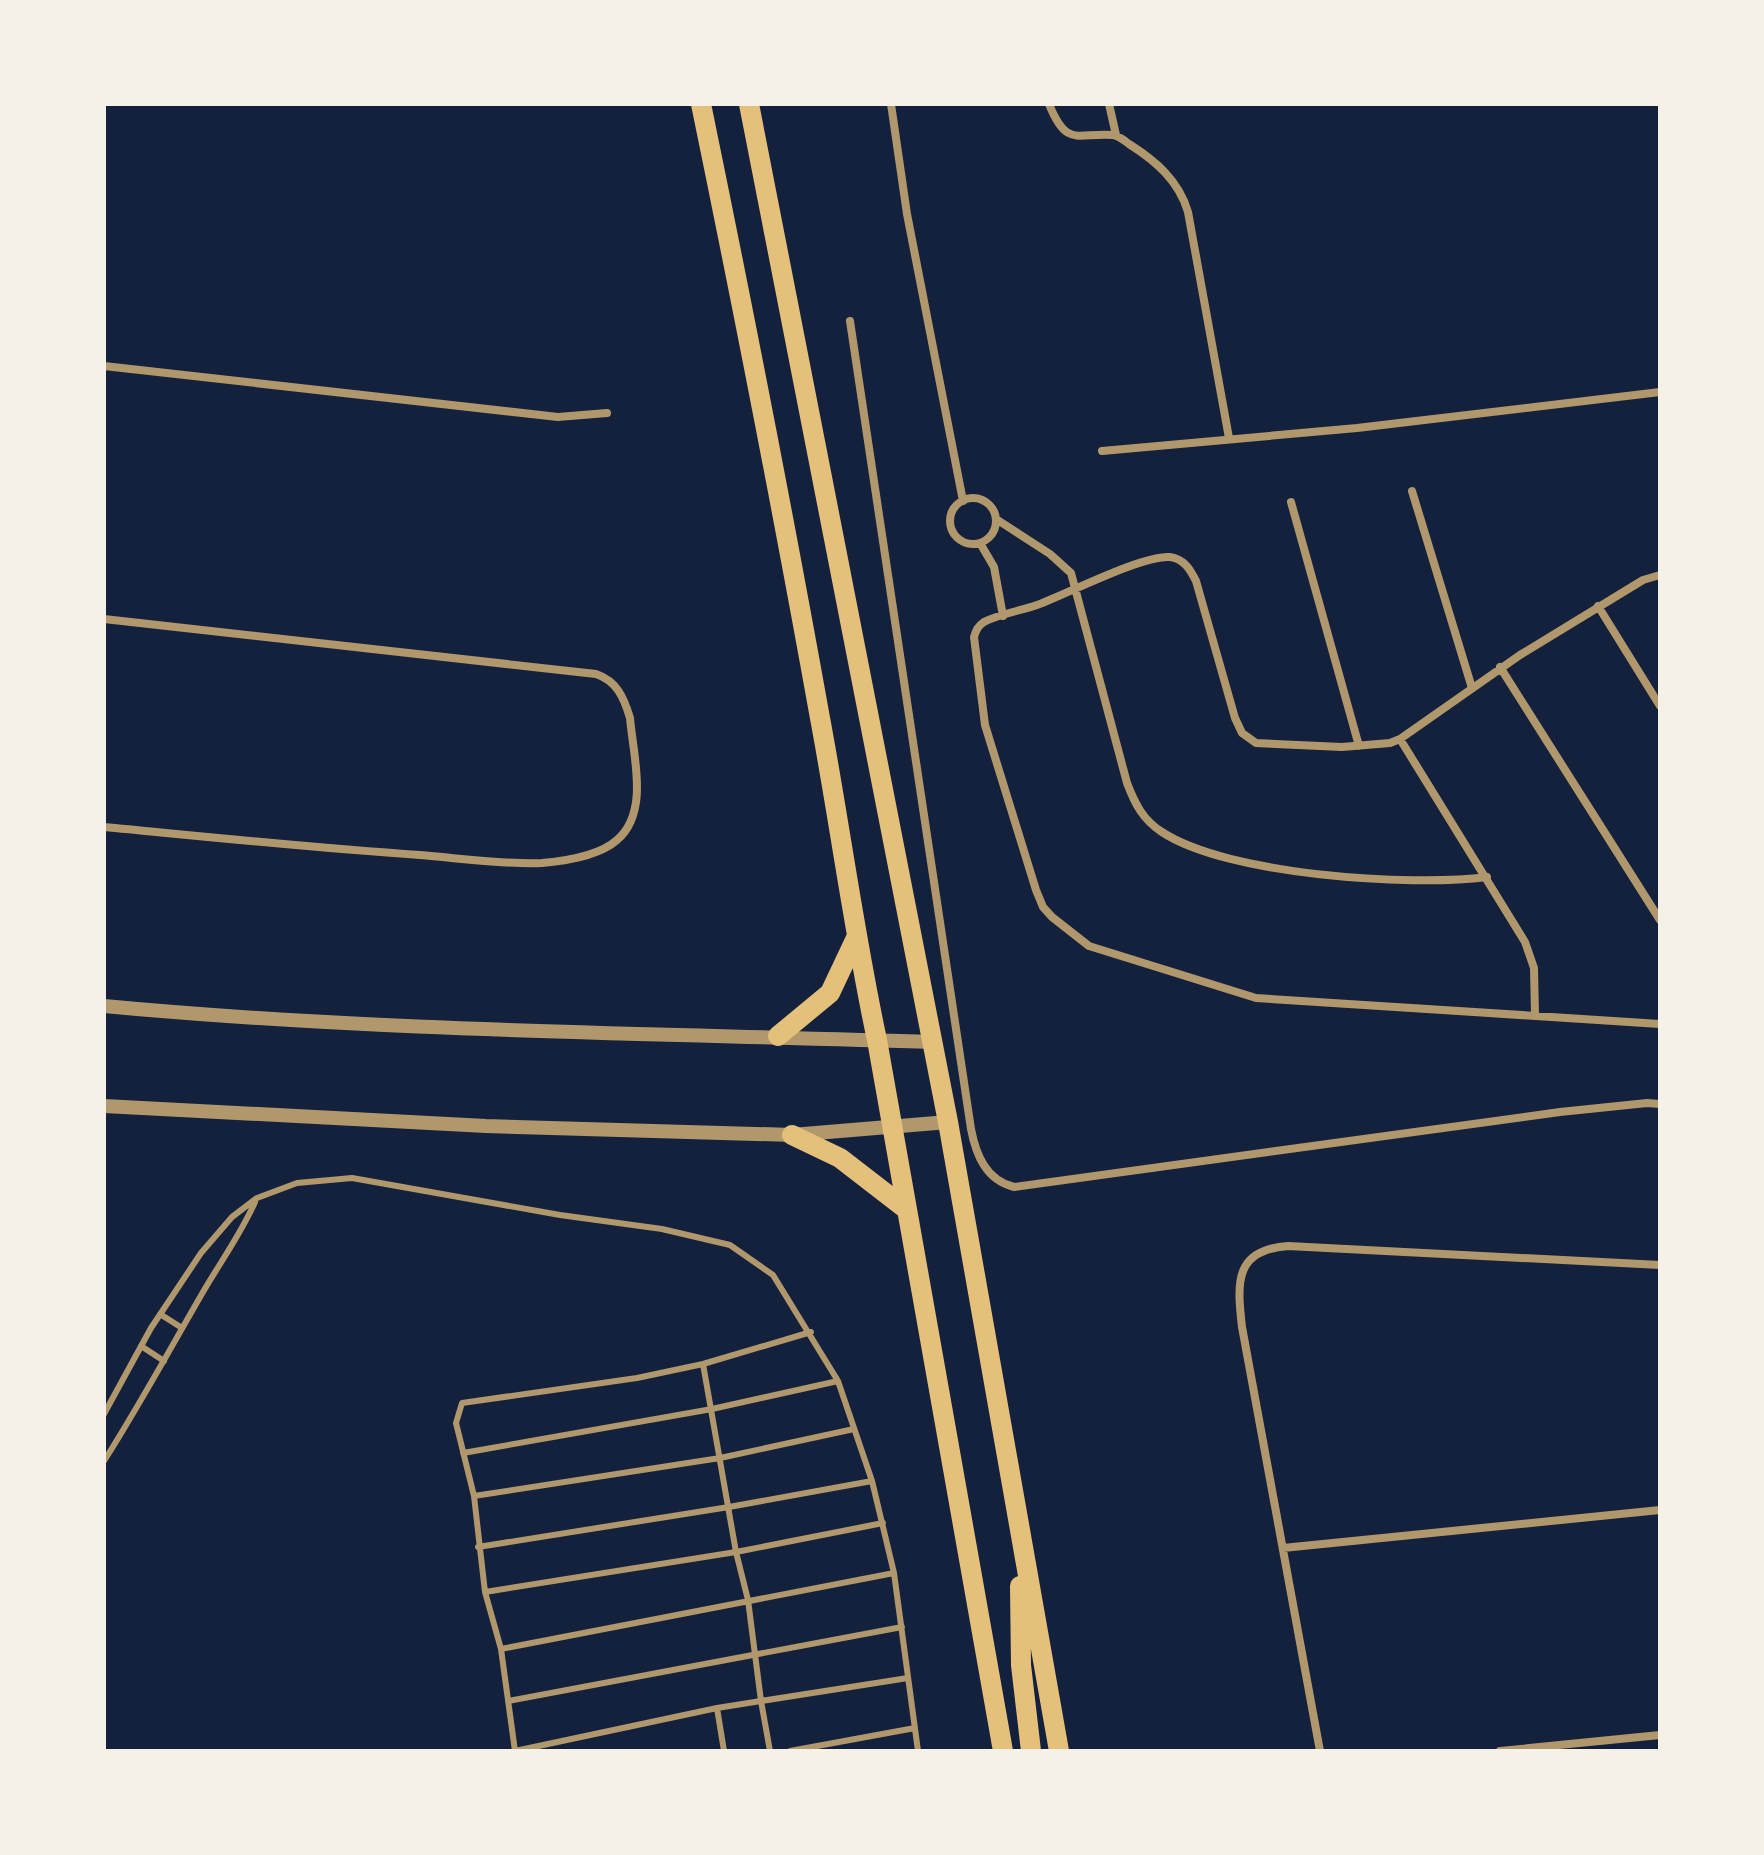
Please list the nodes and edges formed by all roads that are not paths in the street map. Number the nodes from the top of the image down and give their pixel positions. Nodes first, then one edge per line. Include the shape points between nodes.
1 (701, 104) edge
2 (749, 104) edge
3 (891, 104) edge
4 (1049, 104) edge
5 (1109, 104) edge
6 (1116, 135) junction
7 (850, 321) dead end
8 (104, 366) edge
9 (1660, 392) edge
10 (607, 413) dead end
11 (1229, 438) junction
12 (1102, 451) dead end
13 (1412, 491) dead end
14 (963, 501) junction
15 (1291, 502) dead end
16 (996, 519) junction
17 (980, 543) junction
18 (1660, 575) edge
19 (1076, 588) junction
20 (1598, 606) junction
21 (1003, 616) junction
22 (104, 619) edge
23 (1500, 667) junction
24 (1472, 688) junction
25 (1660, 706) edge
26 (1400, 739) junction
27 (1359, 746) junction
28 (104, 827) edge
29 (1487, 877) junction
30 (1660, 920) edge
31 (856, 938) junction
32 (104, 1006) edge
33 (1535, 1015) junction
34 (1660, 1024) edge
35 (778, 1036) junction
36 (877, 1040) junction
37 (933, 1042) junction
38 (1660, 1104) edge
39 (104, 1106) edge
40 (948, 1122) junction
41 (891, 1126) junction
42 (792, 1135) junction
43 (257, 1198) junction
44 (906, 1209) junction
45 (1660, 1265) edge
46 (160, 1314) junction
47 (182, 1328) junction
48 (811, 1332) junction
49 (141, 1346) junction
50 (164, 1361) junction
51 (703, 1364) junction
52 (838, 1381) junction
53 (712, 1409) junction
54 (104, 1414) edge
55 (854, 1429) junction
56 (463, 1453) junction
57 (720, 1458) junction
58 (104, 1461) edge
59 (872, 1481) junction
60 (474, 1496) junction
61 (729, 1507) junction
62 (1660, 1510) edge
63 (1018, 1518) junction
64 (883, 1523) junction
65 (478, 1547) junction
66 (1283, 1548) junction
67 (736, 1552) junction
68 (894, 1573) junction
69 (485, 1592) junction
70 (748, 1600) junction
71 (902, 1627) junction
72 (501, 1649) junction
73 (755, 1654) junction
74 (908, 1678) junction
75 (508, 1701) junction
76 (761, 1701) junction
77 (717, 1708) junction
78 (915, 1728) junction
79 (1660, 1735) edge
80 (515, 1751) edge
81 (724, 1751) edge
82 (770, 1751) edge
83 (790, 1751) edge
84 (918, 1751) edge
85 (1003, 1751) edge
86 (1031, 1751) edge
87 (1059, 1751) edge
88 (1320, 1751) edge
89 (1500, 1751) edge

1 - 31 main road via 778,486
2 - 37 main road
3 - 14 street
4 - 6 street via 1056,120 1076,137
5 - 6 street
6 - 11 street via 1170,176 1184,199
7 - 38 street via 971,1129 977,1154 993,1177 1014,1187 1560,1112
8 - 10 street via 558,417
9 - 11 street
11 - 12 street
13 - 24 street
14 - 16 street via 983,500
14 - 17 street via 951,513 951,527 965,543
15 - 27 street
16 - 17 street via 992,534
16 - 19 street via 1063,563
17 - 21 street via 994,567
18 - 20 street
19 - 21 street
19 - 27 street via 1155,559 1181,561 1196,581 1235,718 1247,739 1286,746
19 - 29 street via 1127,783 1140,812 1162,833 1269,867 1406,880
20 - 23 street
20 - 25 street
21 - 33 street via 982,624 974,637 985,725 1043,907 1089,946 1256,998
22 - 28 street via 596,674 614,684 626,705 637,798 617,840 574,858 540,863
23 - 24 street
23 - 30 street
24 - 26 street
26 - 27 street
26 - 29 street
29 - 33 street via 1530,951
31 - 35 main road via 830,993
31 - 36 main road
32 - 35 street via 491,1030
33 - 34 street
35 - 36 street
36 - 37 street
36 - 41 main road
37 - 40 main road
39 - 42 street
40 - 41 street
40 - 63 main road
41 - 42 street
41 - 44 main road
42 - 44 main road via 856,1169
43 - 46 lane via 201,1253
43 - 47 lane
43 - 48 lane via 297,1183 352,1178 730,1245 773,1275
44 - 85 main road
45 - 66 street via 1288,1246 1252,1256 1241,1274 1238,1297
46 - 47 lane
46 - 49 lane
47 - 50 lane
48 - 51 lane
48 - 52 lane
49 - 50 lane
49 - 54 lane
50 - 58 lane
51 - 53 lane
51 - 56 lane via 462,1403 456,1423
52 - 53 lane
52 - 55 lane
53 - 56 lane
53 - 57 lane
55 - 57 lane
55 - 59 lane
56 - 60 lane
57 - 60 lane
57 - 61 lane
59 - 61 lane
59 - 64 lane
60 - 65 lane
61 - 65 lane
61 - 67 lane
62 - 66 street
63 - 86 main road via 1021,1665
63 - 87 main road
64 - 67 lane
64 - 68 lane
65 - 69 lane
66 - 88 street
67 - 69 lane
67 - 70 lane
68 - 70 lane
68 - 71 lane
69 - 72 lane
70 - 72 lane
70 - 73 lane
71 - 73 lane
71 - 74 lane
72 - 75 lane
73 - 75 lane
73 - 76 lane
74 - 76 lane
74 - 78 lane
75 - 80 lane
76 - 77 lane
76 - 82 lane
77 - 80 lane
77 - 81 lane
78 - 83 lane
78 - 84 lane
79 - 89 street

